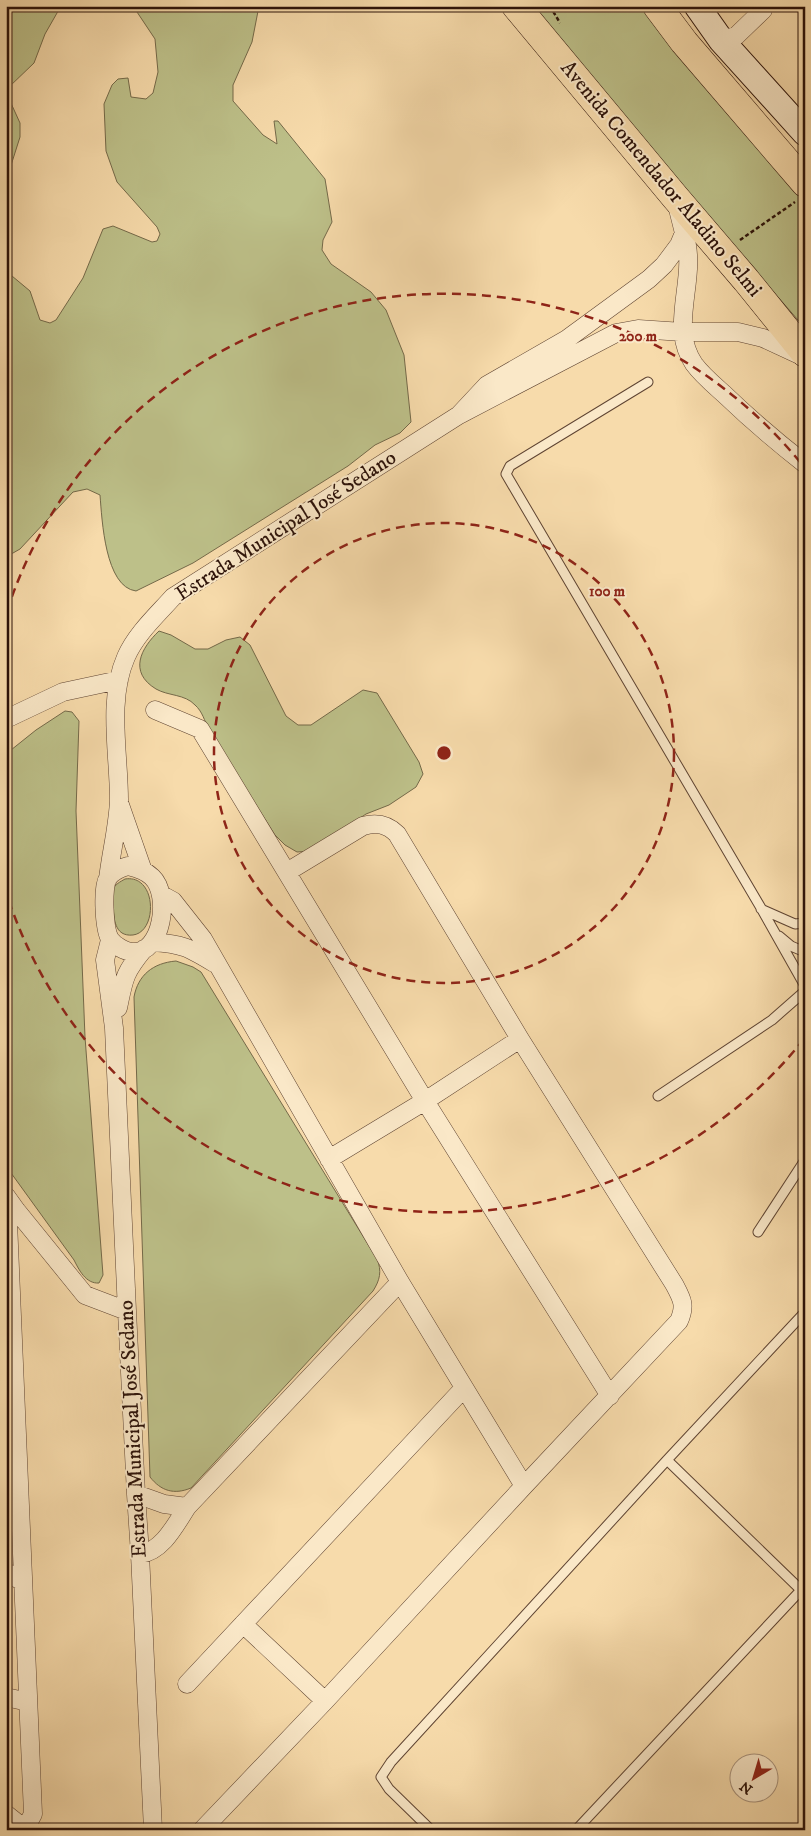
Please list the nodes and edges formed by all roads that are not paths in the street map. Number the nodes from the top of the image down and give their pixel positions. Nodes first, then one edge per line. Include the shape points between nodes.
1 (516, 6) edge
2 (657, 6) edge
3 (697, 6) edge
4 (763, 6) edge
5 (721, 40) junction
6 (794, 110) edge
7 (805, 133) edge
8 (801, 192) edge
9 (675, 197) junction
10 (684, 234) junction
11 (683, 332) junction
12 (805, 353) edge
13 (805, 358) edge
14 (648, 382) dead end
15 (459, 415) junction
16 (805, 464) edge
17 (119, 680) junction
18 (154, 710) dead end
19 (6, 719) edge
20 (119, 802) junction
21 (143, 870) junction
22 (288, 872) junction
23 (108, 879) junction
24 (162, 895) junction
25 (761, 908) junction
26 (805, 923) edge
27 (775, 932) junction
28 (110, 940) junction
29 (148, 946) junction
30 (805, 952) edge
31 (217, 964) junction
32 (805, 986) edge
33 (805, 991) edge
34 (114, 1028) junction
35 (520, 1039) junction
36 (658, 1096) dead end
37 (425, 1101) junction
38 (329, 1159) junction
39 (805, 1160) edge
40 (6, 1196) edge
41 (10, 1218) edge
42 (758, 1232) dead end
43 (400, 1282) junction
44 (127, 1312) junction
45 (805, 1312) edge
46 (9, 1332) edge
47 (464, 1388) junction
48 (610, 1396) junction
49 (12, 1456) edge
50 (667, 1460) junction
51 (524, 1486) junction
52 (136, 1494) junction
53 (187, 1507) junction
54 (140, 1554) junction
55 (6, 1572) edge
56 (23, 1582) junction
57 (803, 1590) edge
58 (243, 1624) junction
59 (187, 1684) dead end
60 (6, 1697) edge
61 (325, 1701) junction
62 (28, 1702) junction
63 (6, 1814) edge
64 (26, 1830) edge
65 (153, 1830) edge
66 (202, 1830) edge
67 (431, 1830) edge
68 (576, 1830) edge

1 - 9 main road, Avenida Comendador Aladino Selmi
2 - 8 main road
3 - 5 street
4 - 5 street via 763,10 736,36
5 - 6 street
6 - 7 street
9 - 10 street
9 - 12 main road, Avenida Comendador Aladino Selmi
10 - 11 street via 689,260
10 - 15 street, Estrada Municipal José Sedano via 664,265 649,279 567,340 487,384
11 - 13 street, Estrada Municipal José Sedano via 738,332 763,338
11 - 15 street, Estrada Municipal José Sedano via 638,329 616,334
11 - 16 street via 686,350 694,364 754,423
14 - 25 lane via 510,466 506,474
15 - 17 street, Estrada Municipal José Sedano via 173,597 126,656
17 - 19 street via 63,692
17 - 20 street, Estrada Municipal José Sedano via 116,715
18 - 22 street via 200,729
20 - 21 street, Estrada Municipal José Sedano
20 - 23 street, Estrada Municipal José Sedano
21 - 23 street via 128,866 117,870
21 - 24 street via 159,886
22 - 35 street via 363,826 389,826 397,834
22 - 37 street
23 - 28 street via 105,910
24 - 29 street via 160,923
24 - 31 street via 179,908
25 - 26 lane via 795,924
25 - 27 lane
27 - 30 lane via 791,946
27 - 32 lane
28 - 29 street via 123,950 134,952
28 - 34 street, Estrada Municipal José Sedano via 105,960
29 - 31 street via 173,943 190,948
29 - 34 street, Estrada Municipal José Sedano via 129,967 123,980
31 - 38 street
33 - 36 lane via 772,1020
34 - 44 street, Estrada Municipal José Sedano
35 - 37 street
35 - 48 street via 682,1301 684,1310 680,1322
37 - 38 street
37 - 48 street
38 - 43 street
39 - 42 lane
40 - 41 street
41 - 44 street via 85,1295
41 - 46 street
43 - 47 street
43 - 53 street
44 - 52 street, Estrada Municipal José Sedano
45 - 50 lane
46 - 49 street
47 - 51 street
47 - 58 street
48 - 51 street
49 - 56 street
50 - 57 lane
50 - 67 lane via 391,1762 381,1777 388,1789
51 - 61 street
52 - 53 street via 164,1504
52 - 54 street, Estrada Municipal José Sedano
53 - 54 street via 159,1545 151,1552
54 - 65 street, Estrada Municipal José Sedano
55 - 56 street
56 - 62 street
57 - 68 lane
58 - 59 street
58 - 61 street
60 - 62 street
61 - 66 street
62 - 64 street via 33,1814
63 - 64 street

